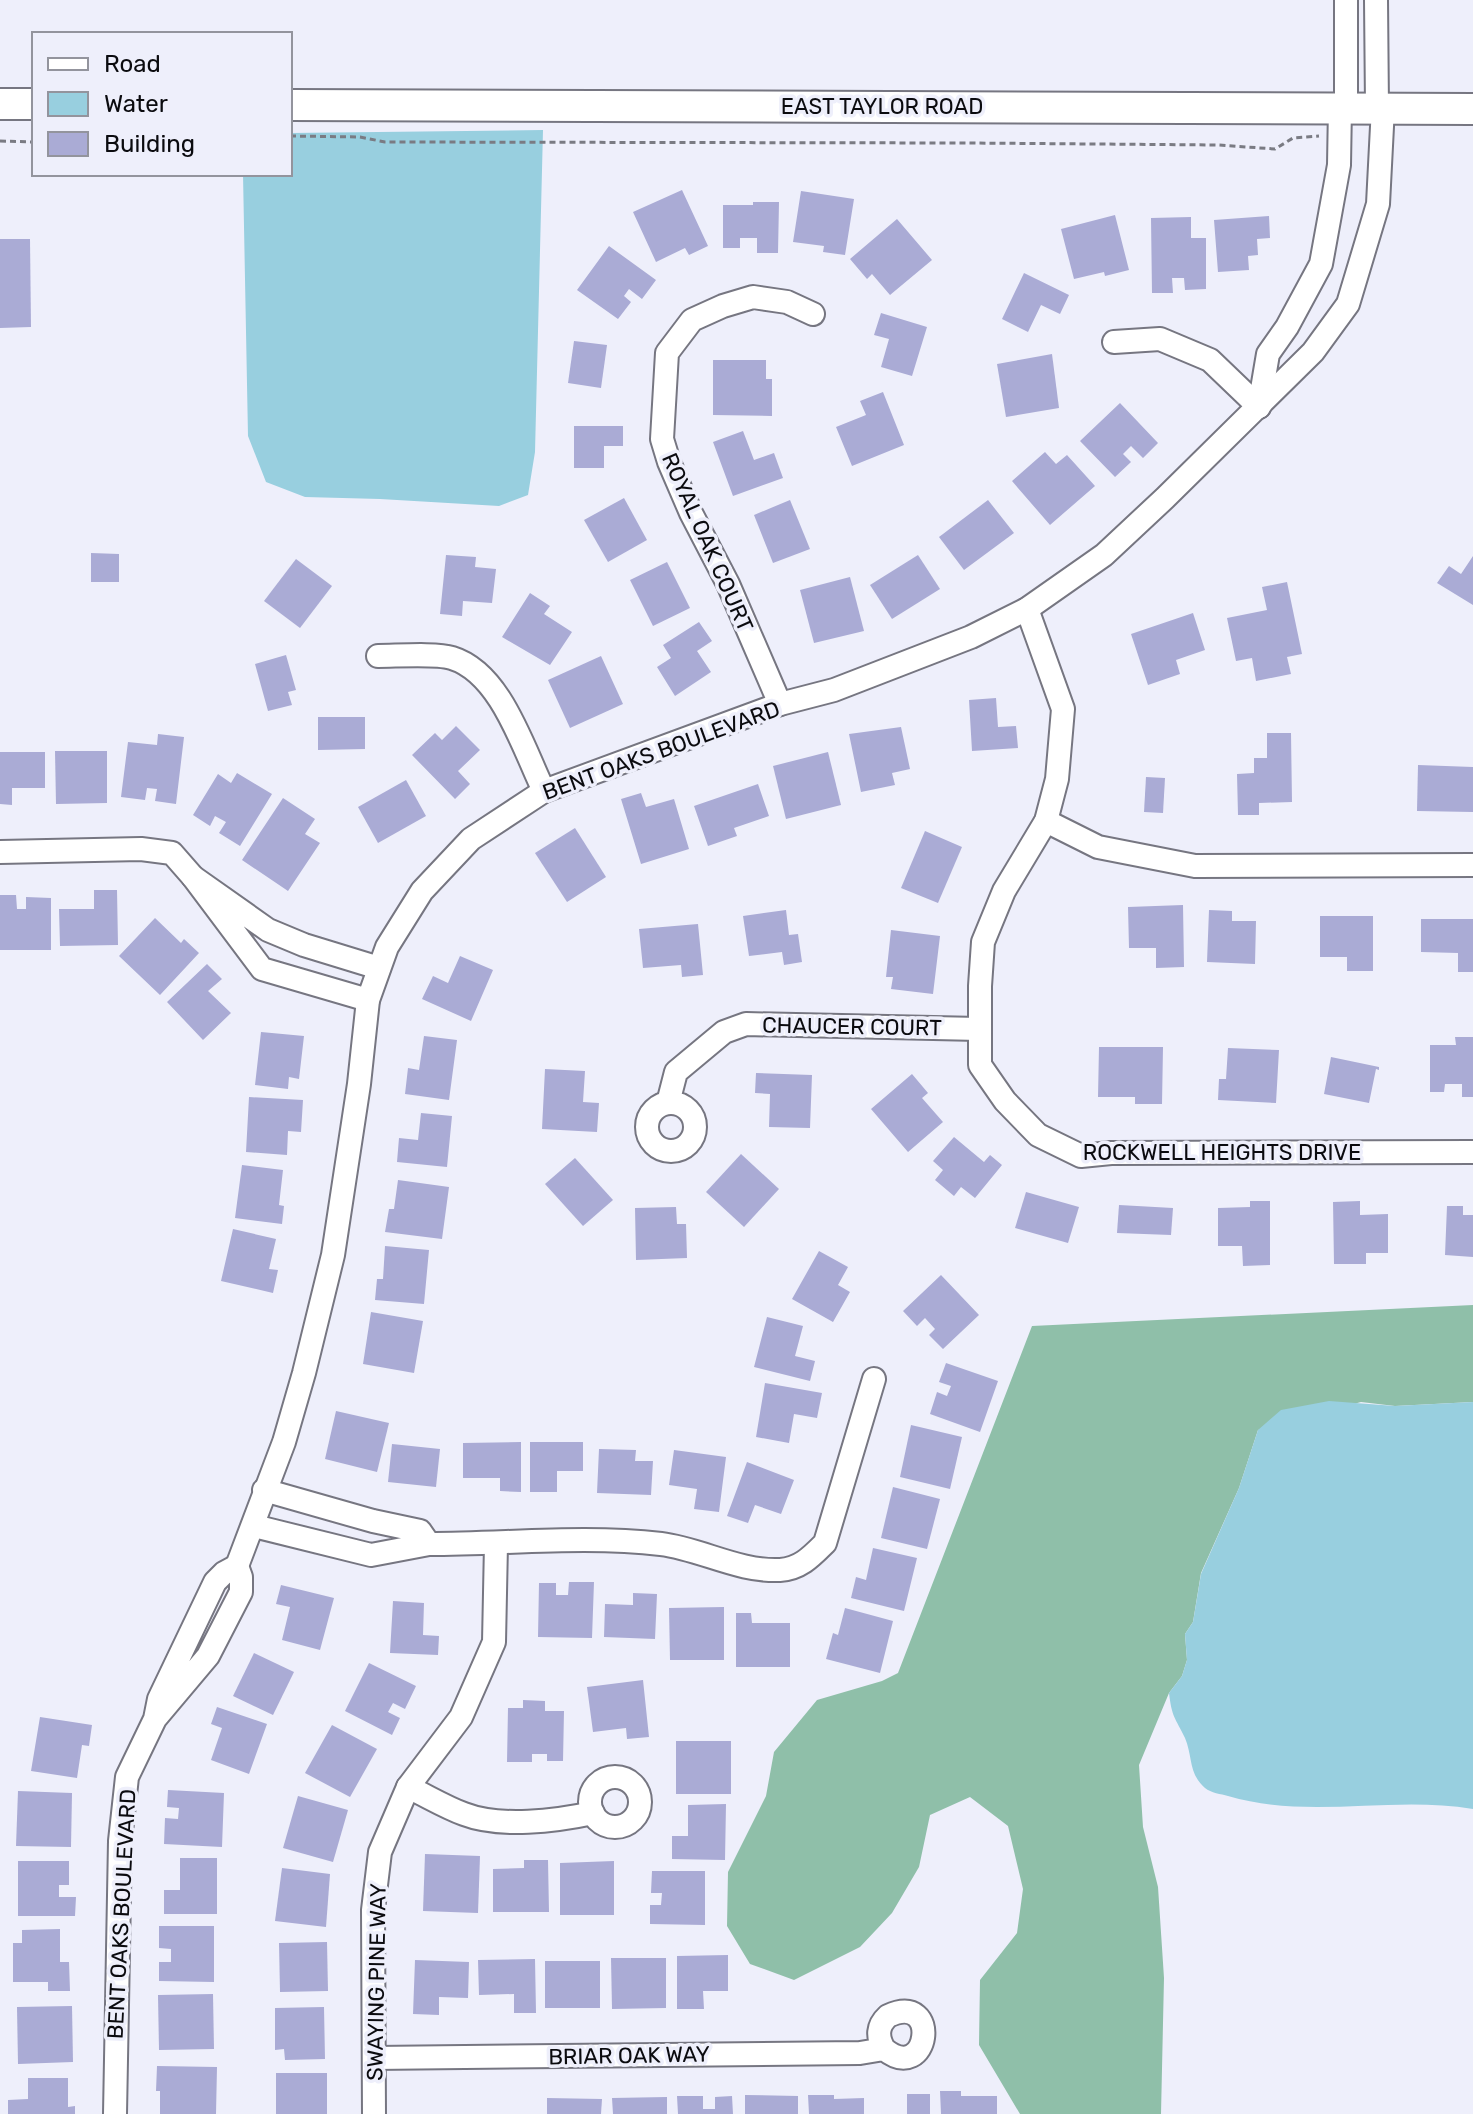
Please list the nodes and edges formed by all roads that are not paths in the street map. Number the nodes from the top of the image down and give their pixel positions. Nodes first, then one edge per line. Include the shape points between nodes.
1 (1346, 0) edge
2 (1376, 0) edge
3 (0, 104) edge
4 (32, 104) edge
5 (292, 105) edge
6 (1343, 106) junction
7 (1380, 107) junction
8 (1473, 109) edge
9 (813, 314) dead end
10 (1114, 342) dead end
11 (1259, 407) junction
12 (1027, 609) junction
13 (378, 656) dead end
14 (780, 704) junction
15 (544, 791) junction
16 (1046, 821) junction
17 (0, 852) edge
18 (1473, 865) edge
19 (193, 877) junction
20 (379, 968) junction
21 (368, 1000) junction
22 (979, 1029) junction
23 (668, 1103) dead end
24 (1473, 1152) edge
25 (874, 1379) dead end
26 (264, 1490) junction
27 (254, 1526) junction
28 (429, 1544) junction
29 (496, 1544) junction
30 (408, 1787) junction
31 (593, 1813) dead end
32 (884, 2049) dead end
33 (374, 2058) junction
34 (115, 2114) edge
35 (374, 2114) edge

1 - 6 street
2 - 7 street, BENT OAKS BOULEVARD
3 - 4 main road
5 - 6 main road, EAST TAYLOR ROAD
6 - 7 main road, EAST TAYLOR ROAD
6 - 11 street via 1339,165 1321,264 1268,354
7 - 8 main road, EAST TAYLOR ROAD
7 - 11 street, BENT OAKS BOULEVARD via 1378,204 1348,304 1313,352
9 - 14 street, ROYAL OAK COURT via 787,302 753,297 692,320 667,353 662,439 669,462
10 - 11 street via 1160,339 1210,360
11 - 12 street, BENT OAKS BOULEVARD via 1104,555
12 - 14 street, BENT OAKS BOULEVARD via 848,685
12 - 16 street, ROCKWELL HEIGHTS DRIVE via 1063,709 1057,779
13 - 15 street via 452,658 484,677 496,691
14 - 15 street, BENT OAKS BOULEVARD
15 - 20 street, BENT OAKS BOULEVARD via 471,839 422,891
16 - 18 street via 1098,847 1195,866
16 - 22 street, ROCKWELL HEIGHTS DRIVE via 1004,891 983,942
17 - 19 street via 172,853
19 - 20 street via 268,930
19 - 21 street via 262,969
20 - 21 street, BENT OAKS BOULEVARD
21 - 26 street, BENT OAKS BOULEVARD via 333,1255 284,1442
22 - 23 street, CHAUCER COURT via 746,1024 724,1032 676,1072
22 - 24 street, ROCKWELL HEIGHTS DRIVE via 980,1065 1005,1101 1038,1135 1081,1156
25 - 29 street via 825,1543 808,1561 784,1570 760,1570 662,1544
26 - 27 street, BENT OAKS BOULEVARD
26 - 28 street via 420,1531
27 - 28 street via 371,1555
27 - 34 street, BENT OAKS BOULEVARD via 237,1566 241,1592 208,1656 155,1719 127,1777 120,1841
28 - 29 street
29 - 30 street, SWAYING PINE WAY via 494,1642 461,1717
30 - 31 street via 466,1815 496,1820 561,1820
30 - 33 street, SWAYING PINE WAY via 380,1852 373,1910
32 - 33 street, BRIAR OAK WAY
33 - 35 street, SWAYING PINE WAY

